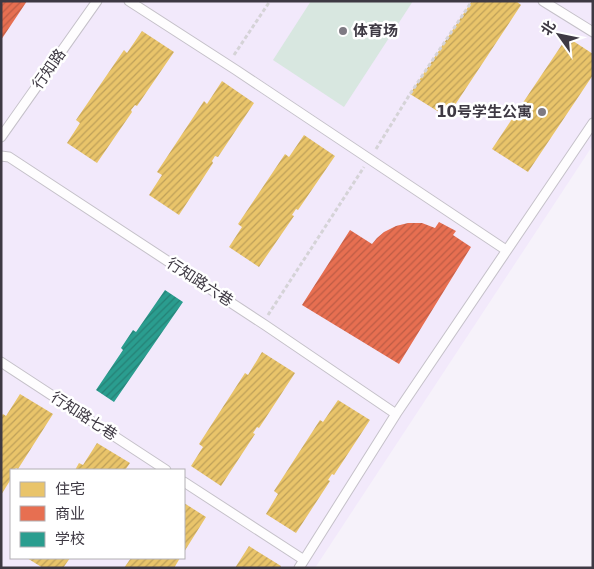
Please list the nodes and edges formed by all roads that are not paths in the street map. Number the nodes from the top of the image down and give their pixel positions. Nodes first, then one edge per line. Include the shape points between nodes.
1 (97, 1) edge
2 (129, 1) edge
3 (542, 1) edge
4 (593, 32) edge
5 (593, 123) edge
6 (1, 137) edge
7 (1, 156) edge
8 (506, 250) junction
9 (1, 362) edge
10 (396, 414) junction
11 (164, 469) edge
12 (185, 483) edge
13 (301, 564) edge

1 - 6 lane, 行知路
2 - 8 lane
3 - 4 lane
5 - 8 lane
7 - 10 lane, 行知路六巷 via 9,157
8 - 10 lane
9 - 11 lane, 行知路七巷
10 - 13 lane
12 - 13 lane

